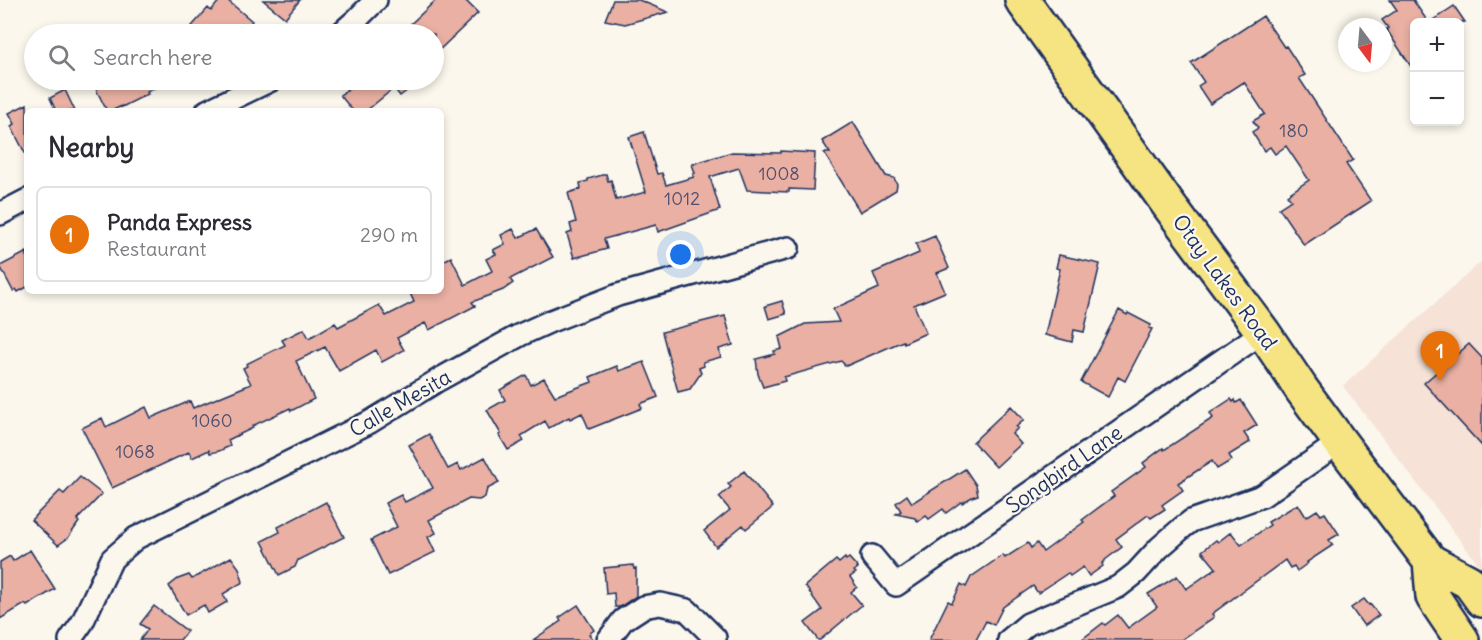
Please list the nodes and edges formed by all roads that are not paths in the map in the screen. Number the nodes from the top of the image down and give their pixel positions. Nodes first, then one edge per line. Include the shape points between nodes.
1 (376, 0) edge
2 (1022, 0) edge
3 (352, 24) edge
4 (250, 90) edge
5 (213, 108) edge
6 (24, 202) edge
7 (0, 214) edge
8 (788, 248) dead end
9 (1263, 332) junction
10 (1340, 442) junction
11 (872, 556) dead end
12 (1430, 561) junction
13 (1482, 600) edge
14 (70, 640) edge
15 (608, 640) edge
16 (715, 640) edge
17 (1009, 640) edge
18 (1462, 640) edge

1 - 3 street
2 - 9 main road, Otay Lakes Road
4 - 5 street
6 - 7 street
8 - 14 street, Calle Mesita via 618,295 520,334 369,422 136,538 112,559
9 - 10 main road, Otay Lakes Road
9 - 11 street, Songbird Lane via 896,585
10 - 12 main road, Otay Lakes Road
10 - 17 street via 1262,496 1191,521 1118,587 1028,624
12 - 13 main road, Otay Lakes Road via 1469,582
12 - 18 main road via 1433,597
15 - 16 street via 623,620 643,607 660,604 687,610

